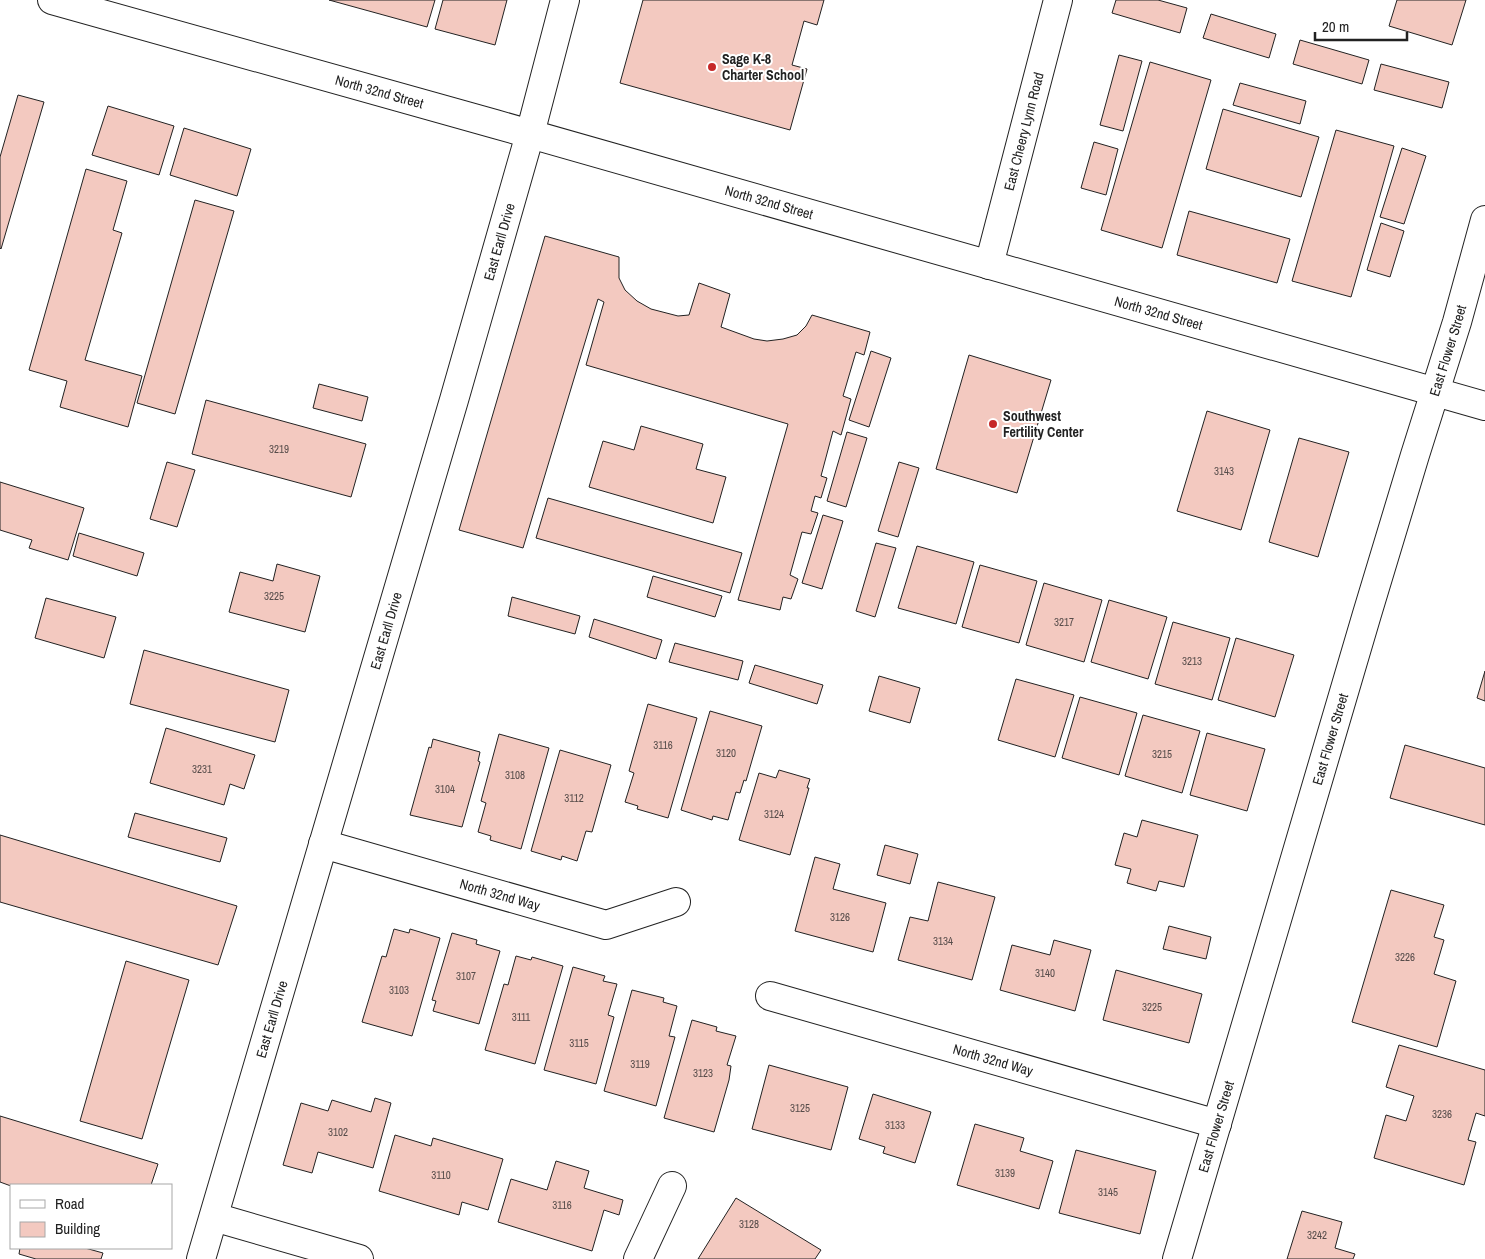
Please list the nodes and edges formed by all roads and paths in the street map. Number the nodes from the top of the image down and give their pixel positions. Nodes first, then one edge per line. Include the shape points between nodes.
1 (52, 0) edge
2 (565, 0) edge
3 (1058, 0) edge
4 (530, 134) junction
5 (1485, 220) edge
6 (989, 265) junction
7 (1435, 391) junction
8 (1485, 406) edge
9 (323, 844) junction
10 (676, 902) dead end
11 (770, 996) dead end
12 (1217, 1124) junction
13 (672, 1186) dead end
14 (214, 1217) junction
15 (201, 1259) edge
16 (359, 1259) edge
17 (638, 1259) edge
18 (1177, 1259) edge

1 - 4 street, North 32nd Street
2 - 4 street, East Earll Drive
3 - 6 street, East Cheery Lynn Road
4 - 6 street, North 32nd Street
4 - 9 street, East Earll Drive
5 - 7 street, East Flower Street
6 - 7 street, North 32nd Street
7 - 8 street, North 32nd Street
7 - 12 street, East Flower Street
9 - 10 street, North 32nd Way via 606,925
9 - 14 street, East Earll Drive
11 - 12 street, North 32nd Way
12 - 18 street, East Flower Street
13 - 17 street
14 - 15 street, East Earll Drive
14 - 16 street

